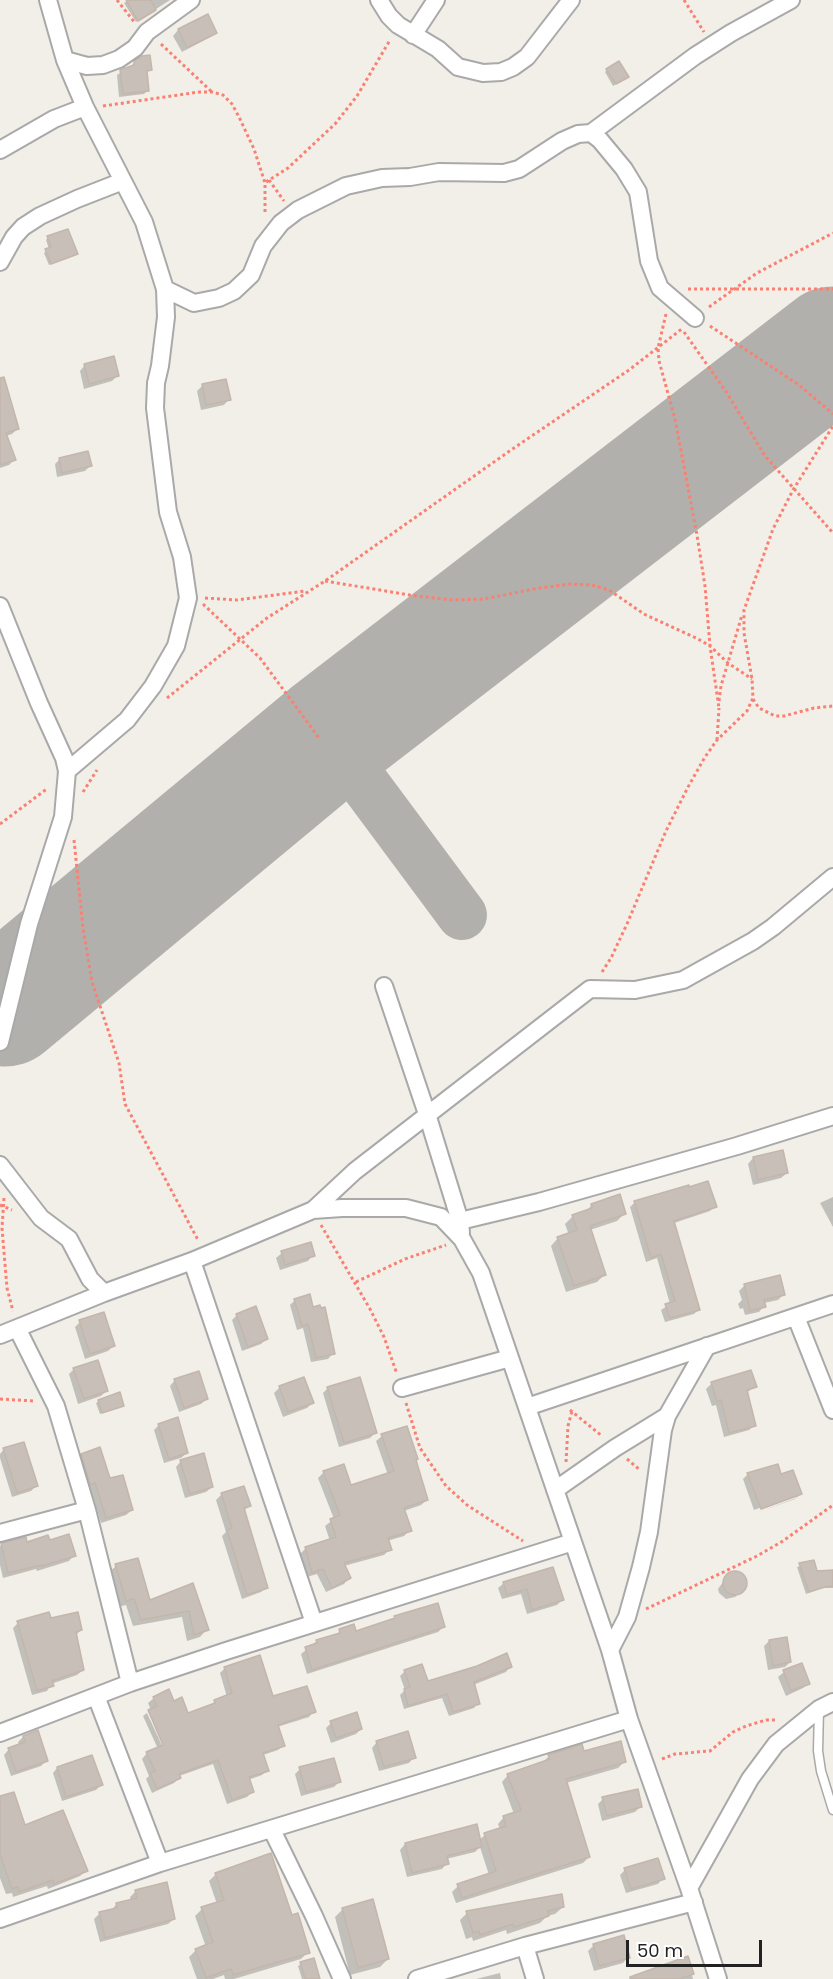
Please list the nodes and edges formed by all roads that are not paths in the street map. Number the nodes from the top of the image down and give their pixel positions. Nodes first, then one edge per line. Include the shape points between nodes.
1 (48, 0) edge
2 (191, 0) edge
3 (379, 0) edge
4 (436, 0) edge
5 (571, 0) edge
6 (791, 0) edge
7 (413, 35) junction
8 (65, 60) junction
9 (85, 107) junction
10 (591, 133) junction
11 (0, 150) edge
12 (123, 182) junction
13 (0, 262) edge
14 (165, 289) junction
15 (695, 318) road end
16 (0, 606) edge
17 (67, 771) junction
18 (833, 877) edge
19 (384, 986) dead end
20 (0, 1042) edge
21 (428, 1114) junction
22 (833, 1116) edge
23 (4, 1170) edge
24 (313, 1210) junction
25 (460, 1221) junction
26 (462, 1239) junction
27 (199, 1258) junction
28 (104, 1293) junction
29 (833, 1304) edge
30 (796, 1317) junction
31 (18, 1330) junction
32 (0, 1335) edge
33 (707, 1346) junction
34 (510, 1358) junction
35 (402, 1388) dead end
36 (526, 1407) junction
37 (833, 1410) edge
38 (667, 1416) junction
39 (562, 1486) junction
40 (87, 1510) junction
41 (0, 1533) edge
42 (573, 1542) junction
43 (314, 1623) junction
44 (610, 1650) junction
45 (130, 1683) junction
46 (96, 1696) junction
47 (820, 1710) edge
48 (629, 1719) junction
49 (0, 1733) edge
50 (833, 1810) edge
51 (272, 1830) junction
52 (160, 1863) junction
53 (691, 1895) junction
54 (0, 1919) edge
55 (525, 1946) junction
56 (342, 1979) edge
57 (417, 1979) edge
58 (535, 1979) edge
59 (718, 1979) edge

1 - 8 street
2 - 8 street via 118,59 87,66
3 - 7 street via 389,16
4 - 7 street
5 - 7 street via 527,57 501,72 483,73 458,67 438,49
6 - 10 street via 711,45
8 - 9 street
9 - 11 street via 54,119
9 - 12 street
10 - 14 street via 562,141 519,169 504,174 439,172 346,186 281,223 263,246 251,275 234,291 194,303
10 - 15 street via 624,168 638,192 649,261 660,288
12 - 13 street via 77,199 23,227
12 - 14 street via 144,222
14 - 17 street via 166,317 155,408 168,512 186,575 188,598 176,646 153,686 127,720
16 - 17 street
17 - 20 street via 63,817 29,924
18 - 21 street via 753,941 683,980 635,990 590,989
19 - 21 street
21 - 24 street via 355,1171
21 - 25 street
22 - 25 street via 539,1202
23 - 28 street via 41,1218 69,1239 90,1279
24 - 26 street via 406,1208 441,1217
24 - 27 street
25 - 26 street
26 - 34 street via 481,1273
27 - 28 street
27 - 43 street
28 - 31 street
29 - 30 street
30 - 33 street
30 - 37 street
31 - 32 street
31 - 40 street via 56,1406
33 - 36 street
33 - 38 street
34 - 35 street
34 - 36 street
36 - 39 street
38 - 39 street
38 - 44 street via 646,1543 627,1617
39 - 42 street
40 - 41 street
40 - 45 street
42 - 43 street
42 - 44 street
43 - 45 street
44 - 48 street
45 - 46 street
46 - 49 street
46 - 52 street
47 - 50 lane via 818,1751
47 - 53 street via 776,1744 750,1779
48 - 51 street
48 - 53 street
51 - 52 street
51 - 56 street
52 - 54 street
53 - 55 street
53 - 59 street
55 - 57 street
55 - 58 street

